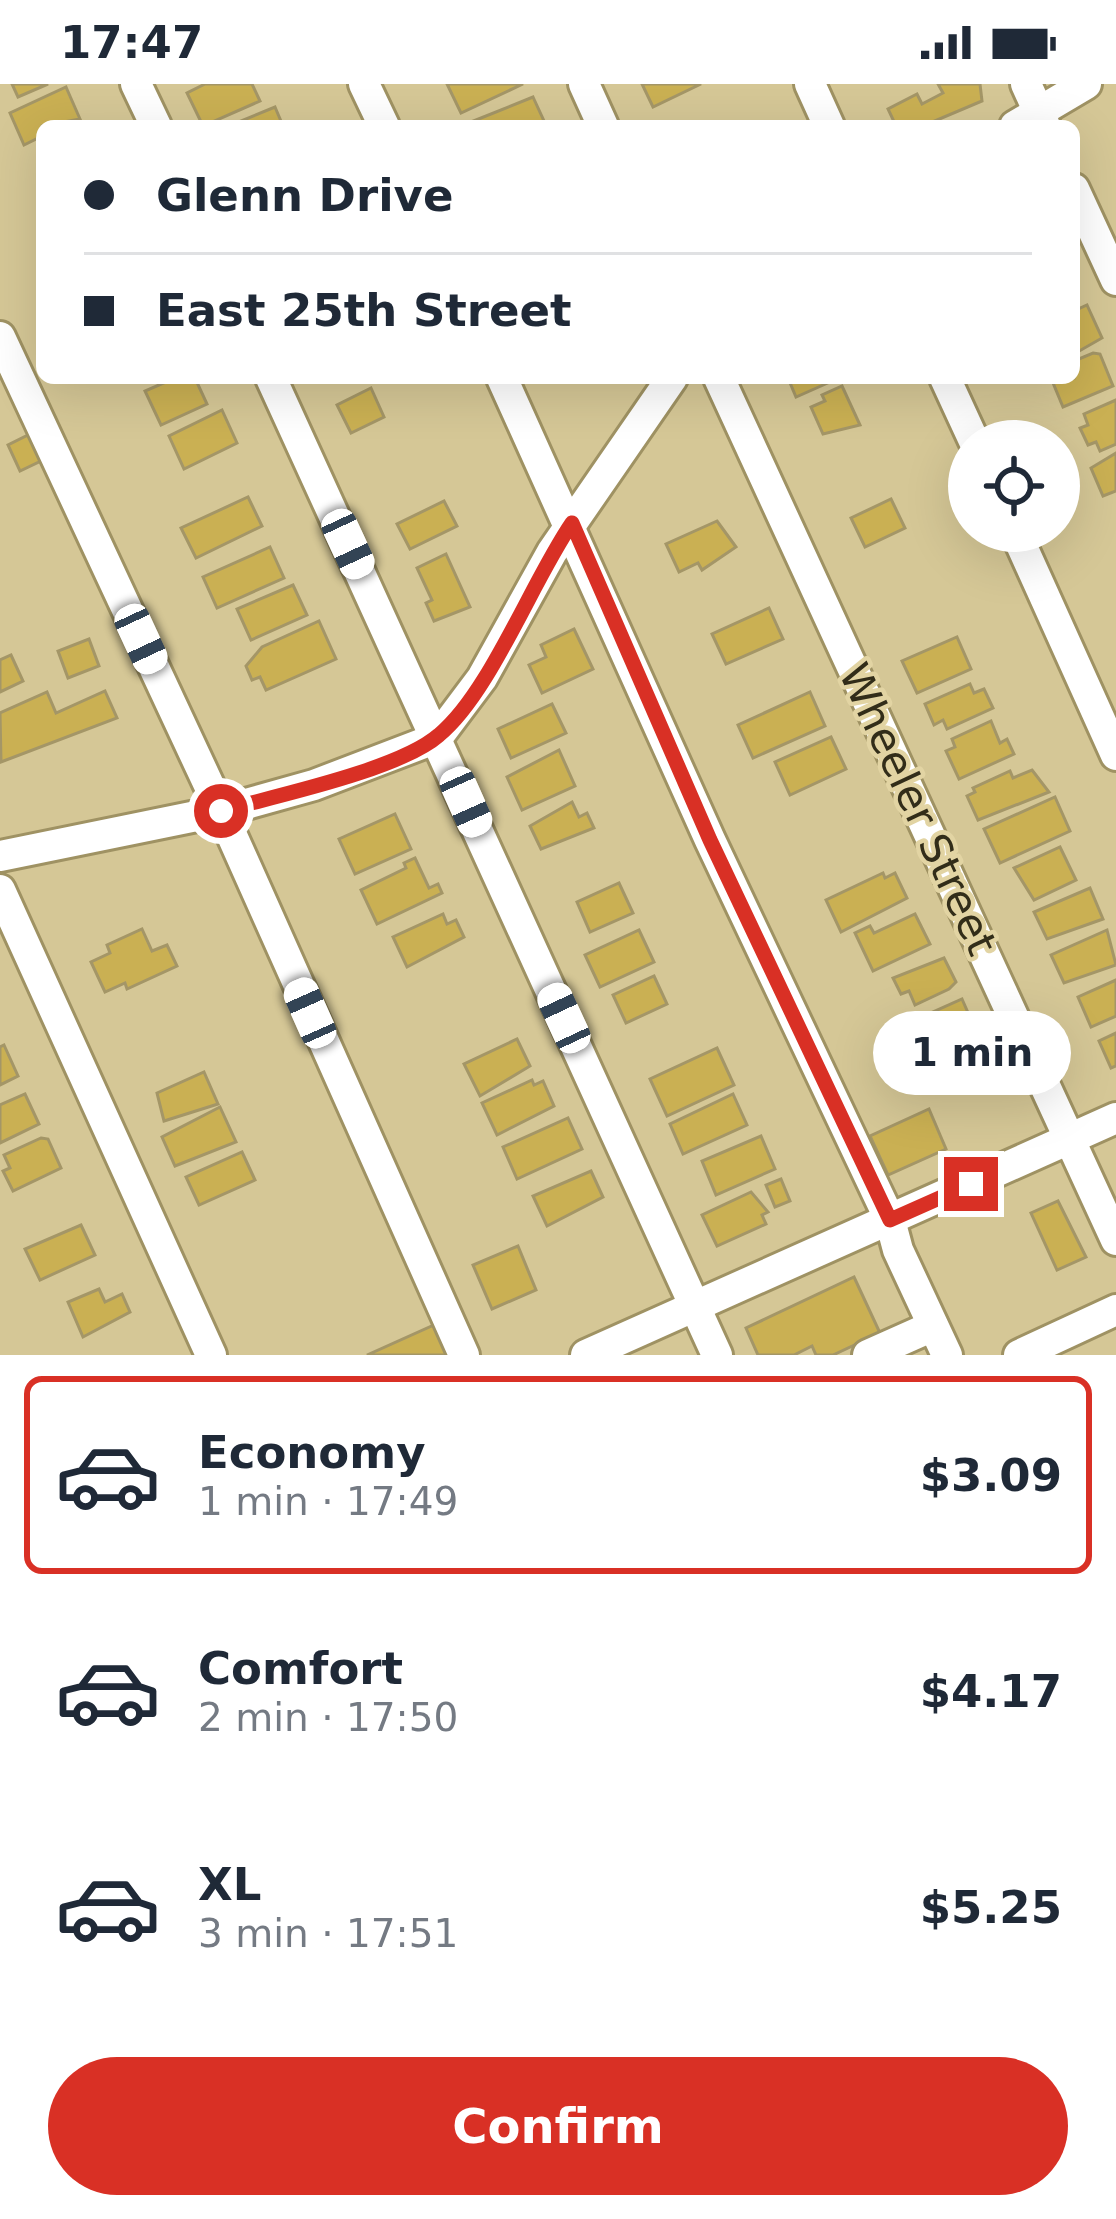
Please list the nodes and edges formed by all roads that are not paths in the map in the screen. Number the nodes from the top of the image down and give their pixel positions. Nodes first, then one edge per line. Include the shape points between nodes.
1 (136, 84) edge
2 (364, 84) edge
3 (584, 84) edge
4 (810, 84) edge
5 (1026, 84) edge
6 (1086, 84) edge
7 (152, 120) edge
8 (381, 120) edge
9 (600, 120) edge
10 (826, 120) edge
11 (1033, 120) edge
12 (1036, 120) edge
13 (1080, 202) edge
14 (1116, 280) edge
15 (0, 337) edge
16 (21, 382) edge
17 (274, 384) edge
18 (505, 384) edge
19 (668, 384) edge
20 (722, 384) edge
21 (948, 384) edge
22 (964, 420) edge
23 (572, 523) junction
24 (1024, 552) edge
25 (436, 738) junction
26 (1116, 755) edge
27 (221, 811) junction
28 (0, 856) edge
29 (0, 890) edge
30 (1116, 1118) edge
31 (1070, 1139) junction
32 (890, 1220) junction
33 (1116, 1240) edge
34 (696, 1308) junction
35 (1116, 1310) edge
36 (934, 1326) junction
37 (211, 1355) edge
38 (464, 1355) edge
39 (586, 1355) edge
40 (717, 1355) edge
41 (868, 1355) edge
42 (946, 1355) edge
43 (1019, 1355) edge

1 - 7 street
2 - 8 street
3 - 9 street
4 - 10 street
5 - 11 street
6 - 12 street
13 - 14 street
15 - 16 street
16 - 27 street
17 - 25 street
18 - 23 street
19 - 23 street
20 - 31 street, Wheeler Street
21 - 22 street
23 - 25 street via 482,678
23 - 32 street via 710,840
24 - 26 street
25 - 27 street
25 - 34 street
27 - 28 street
27 - 38 street
29 - 37 street
30 - 31 street
31 - 32 street
31 - 33 street, Wheeler Street
32 - 34 street
32 - 36 street
34 - 39 street
34 - 40 street
35 - 43 street
36 - 41 street
36 - 42 street

